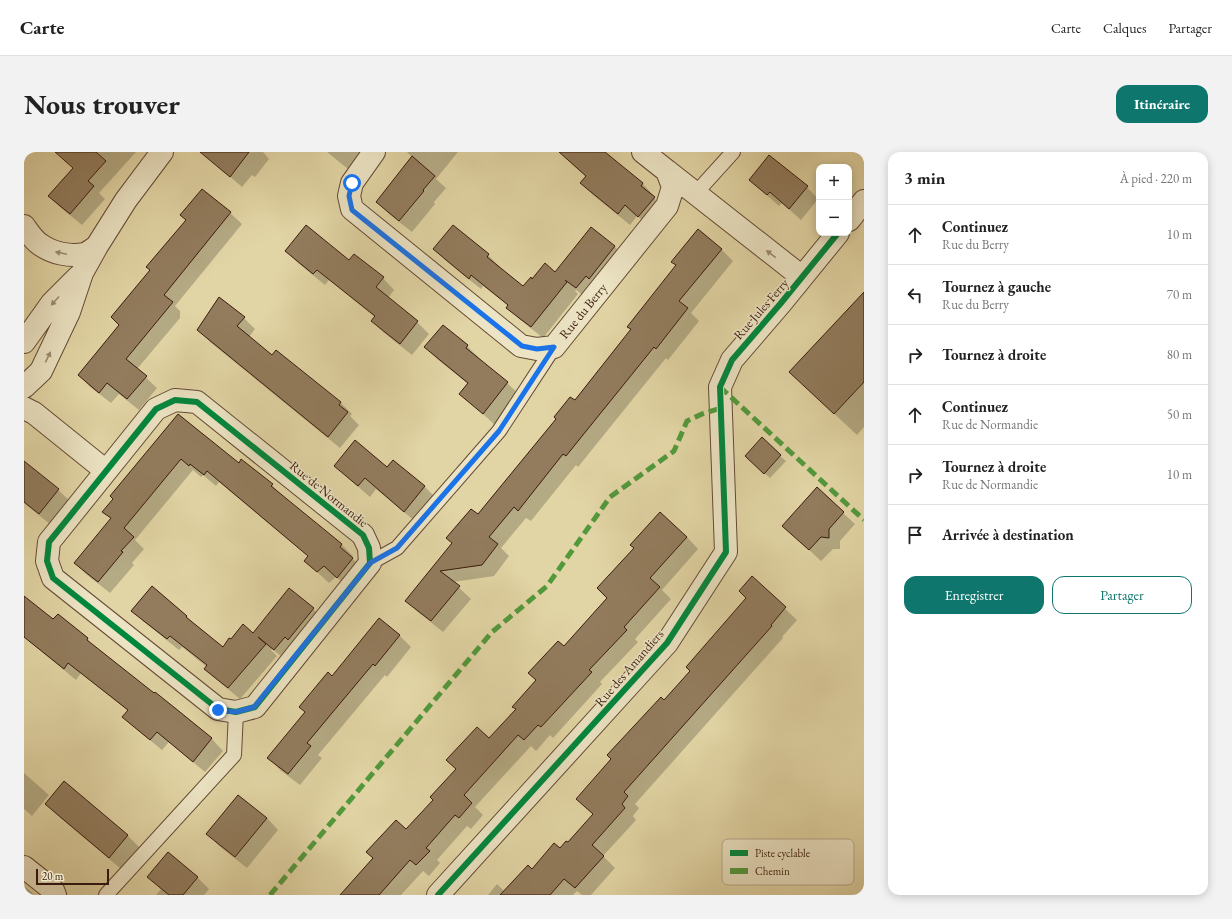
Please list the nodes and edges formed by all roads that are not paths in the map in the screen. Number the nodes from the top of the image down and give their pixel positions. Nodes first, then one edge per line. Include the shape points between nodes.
1 (162, 152) edge
2 (374, 152) edge
3 (643, 152) edge
4 (733, 152) edge
5 (667, 171) junction
6 (695, 194) junction
7 (864, 201) edge
8 (852, 216) edge
9 (24, 226) edge
10 (836, 236) edge
11 (98, 246) junction
12 (82, 273) junction
13 (802, 277) junction
14 (24, 342) edge
15 (554, 347) junction
16 (24, 387) edge
17 (24, 408) edge
18 (721, 408) joint
19 (106, 471) junction
20 (370, 563) junction
21 (236, 712) junction
22 (24, 867) edge
23 (55, 895) edge
24 (106, 895) edge
25 (438, 895) edge

1 - 11 street via 126,200
2 - 15 street, Rue du Berry via 352,183 349,196 352,210 522,346 537,349
3 - 5 street
4 - 6 lane
5 - 6 street
5 - 15 street, Rue du Berry via 673,187 668,206
13 -> 6 street
7 - 8 street
11 -> 9 street via 84,254 68,255 53,251 40,245
10 - 13 street, Rue Jules Ferry
11 - 12 street
12 -> 14 street via 52,303
16 -> 12 street via 41,371 69,312
13 - 18 street, Rue Jules Ferry via 732,360 720,387
15 - 20 lane via 499,431 397,548
17 - 19 street via 34,413
18 - 25 street, Rue des Amandiers via 726,552 667,643
19 - 20 street, Rue de Normandie via 156,409 175,400 197,402 363,534 369,548
19 - 21 street, Rue de Normandie via 49,542 46,561 53,578 218,710
20 - 21 street, Rue de Normandie via 254,707
21 - 24 lane via 234,756
22 - 23 street via 53,890

